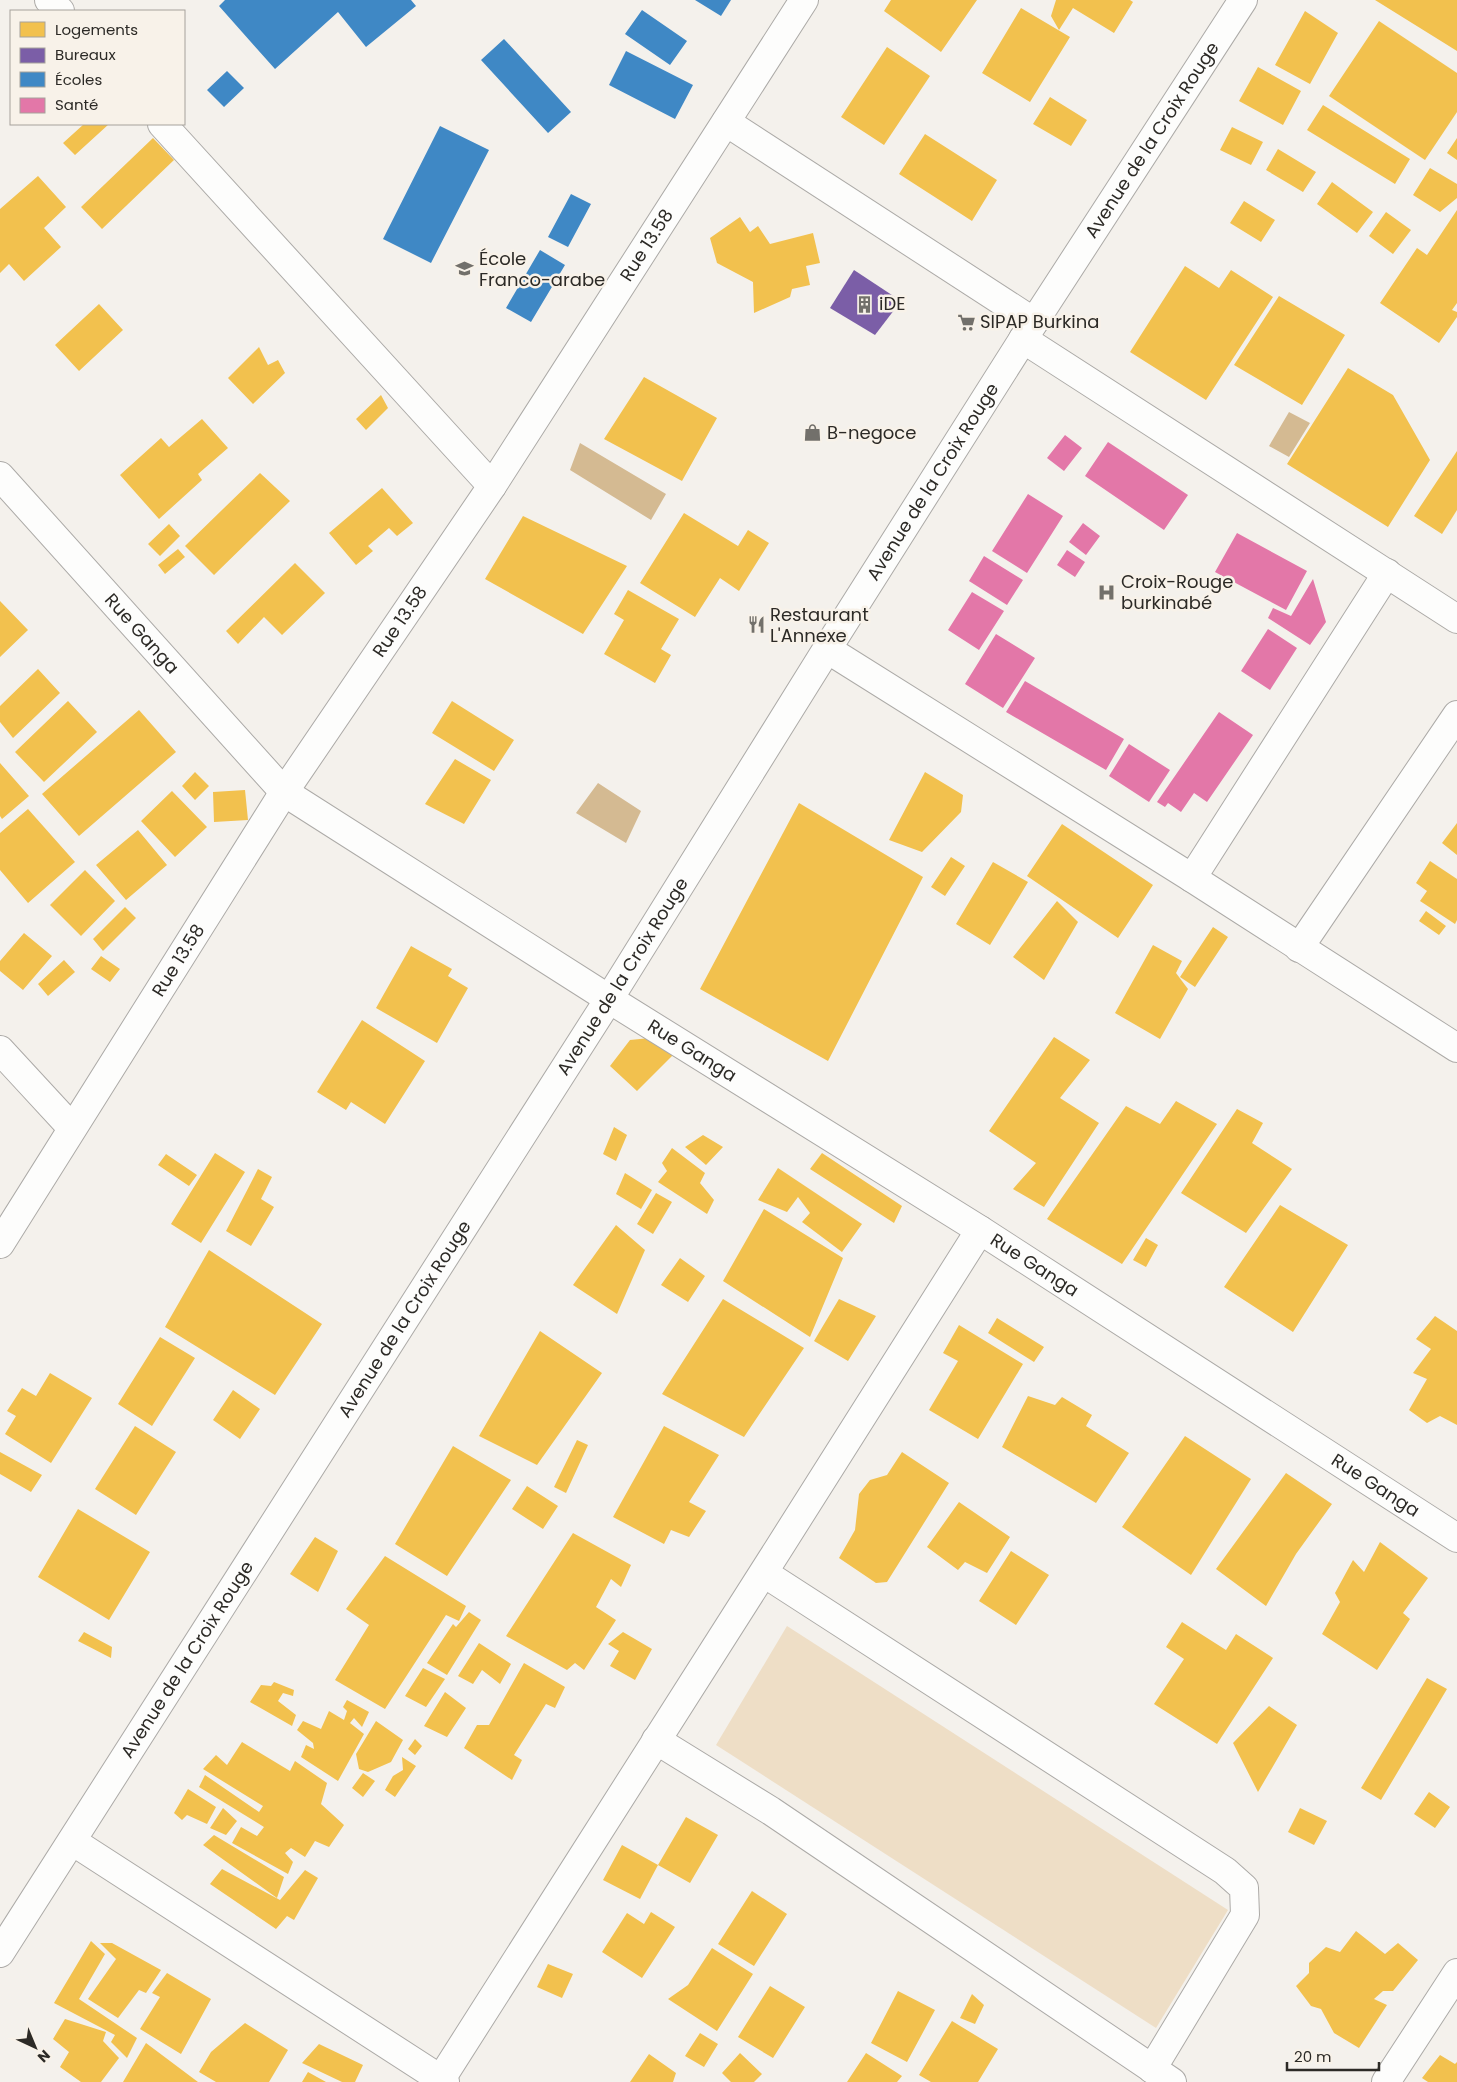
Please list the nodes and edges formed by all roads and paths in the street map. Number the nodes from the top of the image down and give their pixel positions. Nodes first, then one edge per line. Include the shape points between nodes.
1 (50, 0) edge
2 (804, 0) edge
3 (1243, 0) edge
4 (59, 10) edge
5 (726, 122) junction
6 (163, 125) edge
7 (1029, 330) junction
8 (0, 476) edge
9 (492, 486) junction
10 (1387, 573) junction
11 (1457, 619) edge
12 (827, 649) junction
13 (1457, 715) edge
14 (284, 792) junction
15 (1192, 878) junction
16 (1299, 948) junction
17 (609, 999) junction
18 (1457, 1048) edge
19 (0, 1050) edge
20 (72, 1128) junction
21 (980, 1230) junction
22 (0, 1244) edge
23 (1457, 1538) edge
24 (764, 1573) junction
25 (656, 1740) junction
26 (72, 1841) junction
27 (0, 1953) edge
28 (1457, 1973) edge
29 (1162, 2076) edge
30 (443, 2081) edge
31 (1386, 2082) edge

1 - 4 street
2 - 5 street, Rue 13.58
3 - 7 street, Avenue de la Croix Rouge
5 - 7 street
5 - 9 street, Rue 13.58
6 - 9 street
7 - 10 street
7 - 12 street, Avenue de la Croix Rouge
8 - 14 street, Rue Ganga
9 - 14 street, Rue 13.58
10 - 11 street
10 - 15 street
12 - 15 street
12 - 17 street, Avenue de la Croix Rouge
13 - 16 street
14 - 17 street, Rue Ganga
14 - 20 street, Rue 13.58
15 - 16 street
16 - 18 street
17 - 21 street, Rue Ganga
17 - 26 street, Avenue de la Croix Rouge
19 - 20 street
20 - 22 street, Rue 13.58
21 - 23 street, Rue Ganga
21 - 24 street
24 - 25 street
24 - 29 street via 1226,1871 1244,1888 1245,1915
25 - 29 street via 771,1811
25 - 30 street
26 - 27 street, Avenue de la Croix Rouge
26 - 30 street
28 - 31 street

